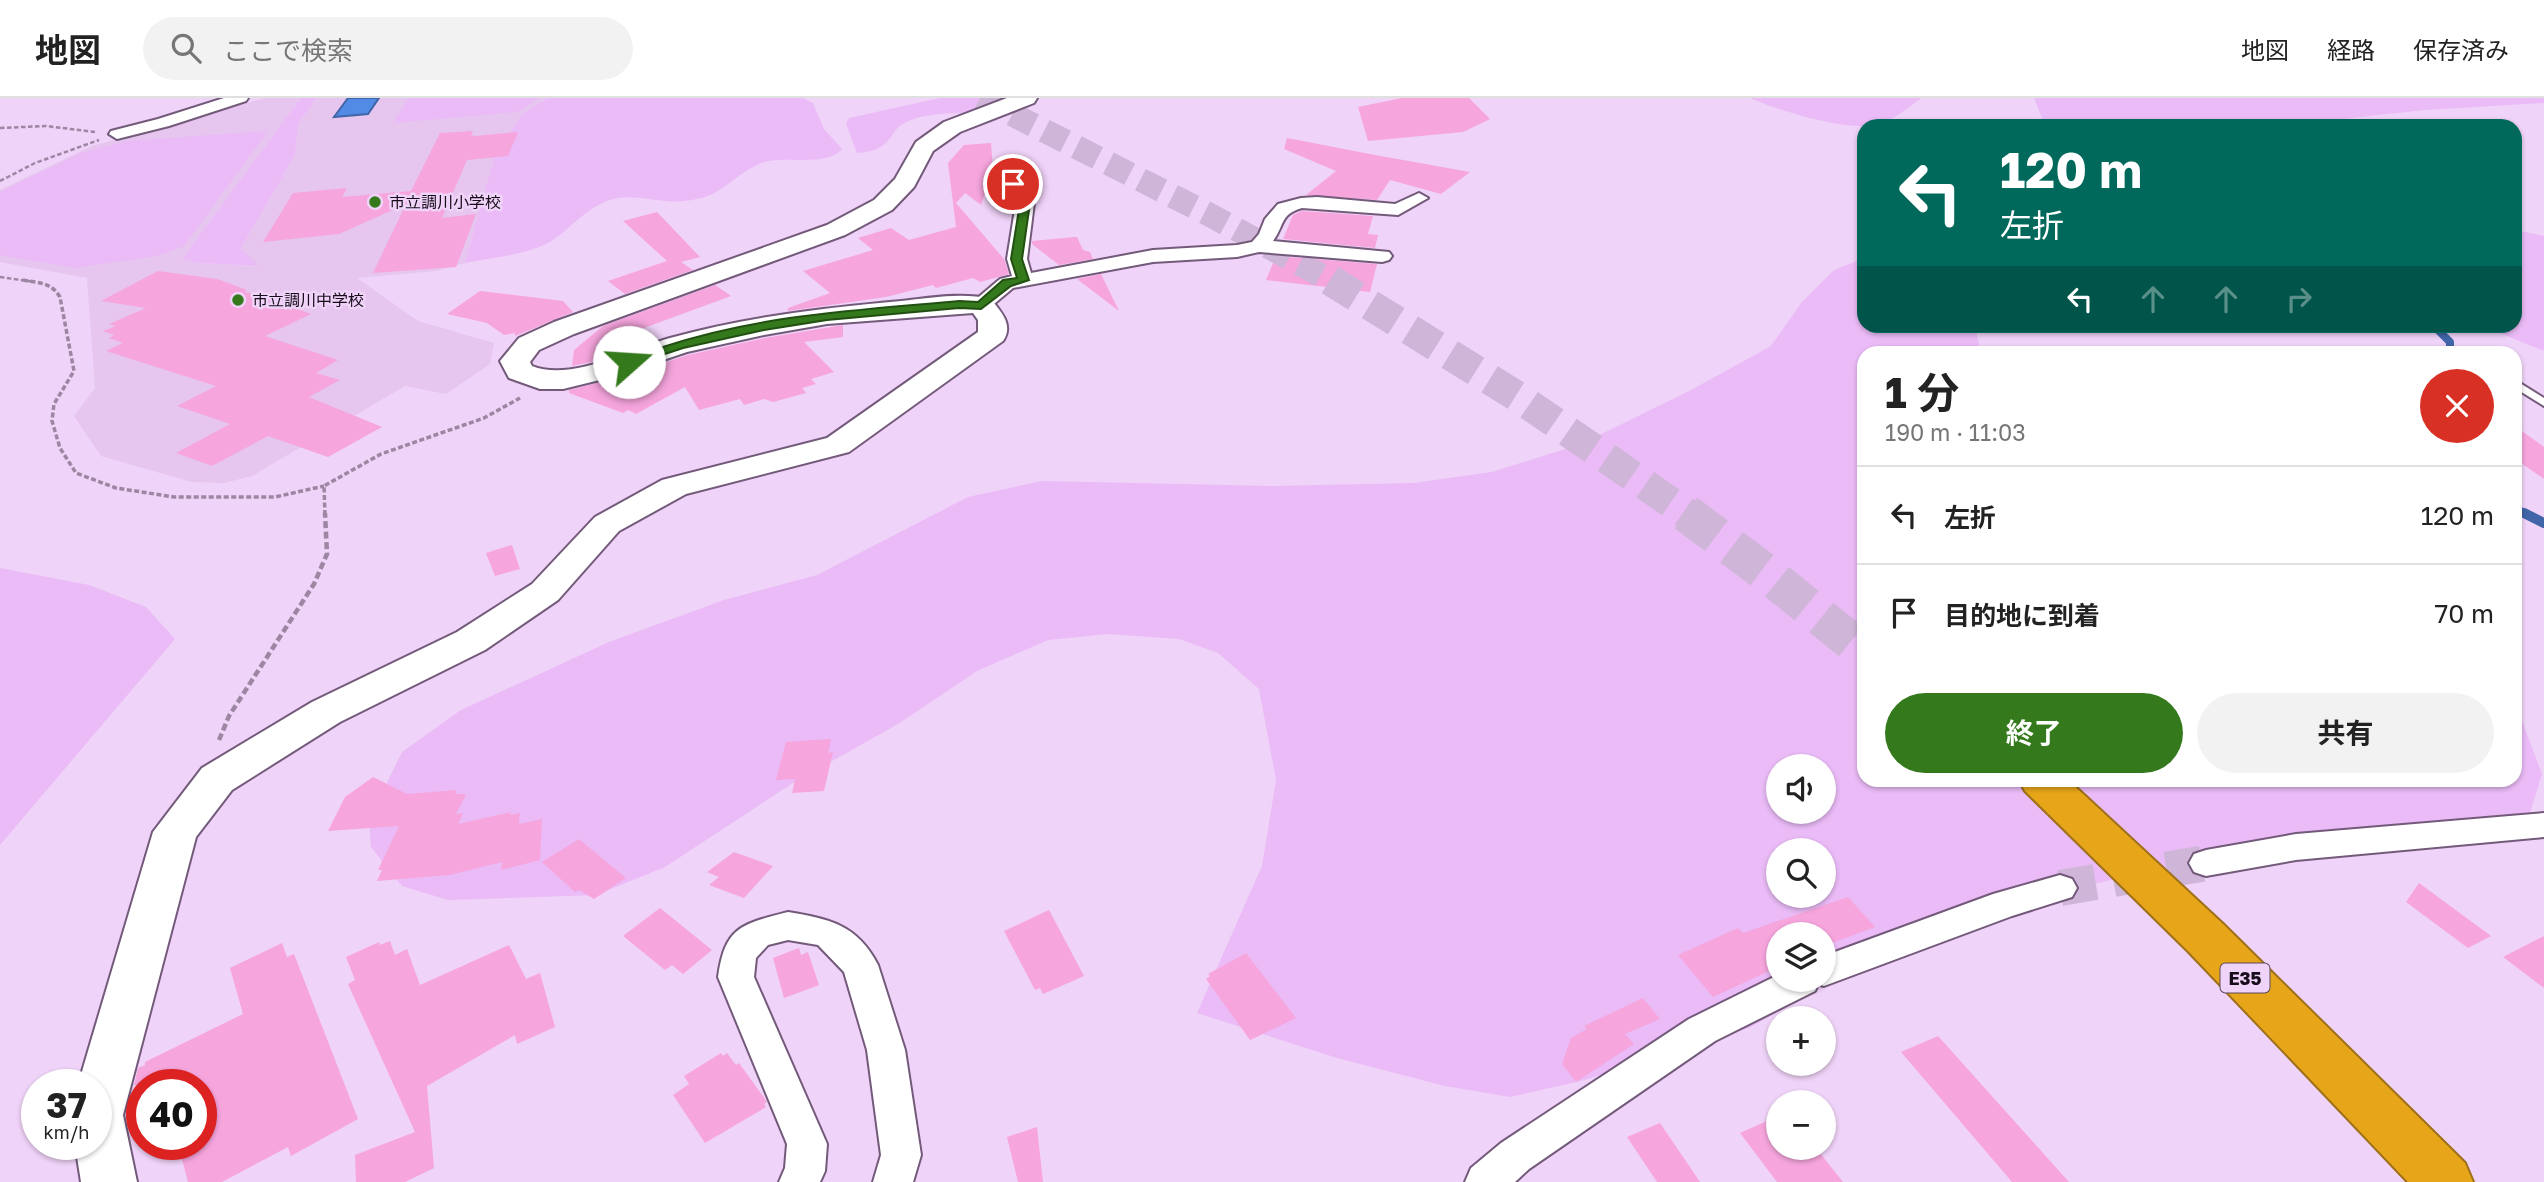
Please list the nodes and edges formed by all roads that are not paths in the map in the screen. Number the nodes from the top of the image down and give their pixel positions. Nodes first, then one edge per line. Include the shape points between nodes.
1 (240, 98) edge
2 (1026, 98) edge
3 (117, 134) road end
4 (1016, 171) dead end
5 (1419, 198) dead end
6 (1259, 246) junction
7 (1382, 256) dead end
8 (1023, 280) junction
9 (981, 305) junction
10 (2522, 388) edge
11 (2544, 403) edge
12 (2017, 787) edge
13 (2047, 787) edge
14 (2544, 825) edge
15 (2206, 863) tunnel mouth
16 (2060, 888) tunnel mouth
17 (1836, 967) edge
18 (1778, 992) edge
19 (109, 1069) edge
20 (105, 1160) edge
21 (109, 1182) edge
22 (799, 1182) edge
23 (893, 1182) edge
24 (1486, 1182) edge
25 (2413, 1182) edge
26 (2445, 1182) edge

1 - 3 street
2 - 9 street via 952,127 923,147 905,182 883,205 836,230 564,328 528,344 515,361 520,372 540,380 563,380 679,345 764,326 827,316
4 - 8 street via 1013,184 1025,203 1017,259
5 - 6 street via 1398,210 1317,202 1284,208
6 - 7 street
6 - 8 street via 1153,256
8 - 9 street via 1007,283
9 - 19 street via 992,319 993,335 838,445 674,487 607,524 545,592 471,641 326,712 217,779 176,832
10 - 11 lane
12 - 25 highway, E35 via 2186,945
13 - 26 highway, E35 via 2206,938
14 - 15 street via 2296,847
16 - 17 street
18 - 24 street via 1702,1030 1515,1156
20 - 21 street
22 - 23 street via 805,1171 807,1144 736,977 739,952 757,934 788,926 828,933 859,965 886,1051 901,1155

